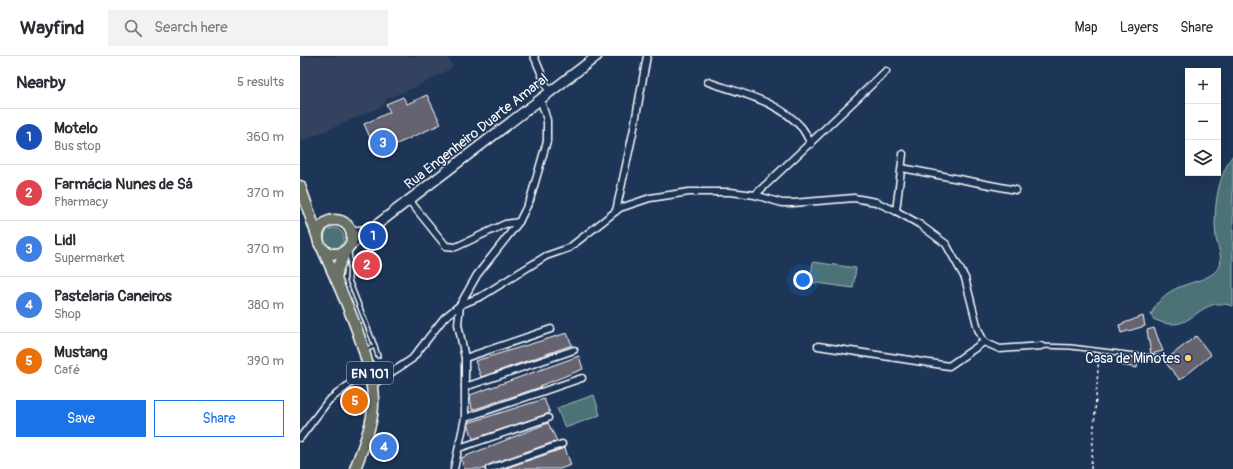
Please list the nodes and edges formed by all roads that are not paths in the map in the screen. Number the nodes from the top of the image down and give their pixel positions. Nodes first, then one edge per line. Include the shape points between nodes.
1 (534, 56) edge
2 (539, 56) edge
3 (597, 56) edge
4 (647, 56) edge
5 (537, 63) junction
6 (886, 71) dead end
7 (708, 82) dead end
8 (549, 92) junction
9 (540, 98) junction
10 (811, 144) junction
11 (903, 154) dead end
12 (902, 168) junction
13 (300, 186) edge
14 (1016, 190) dead end
15 (755, 195) junction
16 (409, 200) junction
17 (310, 211) junction
18 (616, 211) junction
19 (896, 211) junction
20 (329, 222) junction
21 (519, 222) junction
22 (372, 229) junction
23 (350, 230) junction
24 (318, 238) junction
25 (348, 248) junction
26 (324, 250) junction
27 (336, 279) junction
28 (460, 305) junction
29 (551, 329) dead end
30 (984, 342) junction
31 (375, 346) junction
32 (818, 346) dead end
33 (1041, 346) joint
34 (574, 350) dead end
35 (364, 351) junction
36 (378, 356) dead end
37 (465, 358) junction
38 (1159, 358) dead end
39 (369, 369) junction
40 (582, 378) dead end
41 (372, 385) junction
42 (465, 387) junction
43 (465, 418) junction
44 (548, 418) dead end
45 (300, 438) edge
46 (562, 444) dead end
47 (459, 448) junction
48 (355, 469) edge
49 (454, 469) edge
50 (489, 469) edge

1 - 5 street
2 - 5 street
3 - 8 main road, Rua Engenheiro Duarte Amaral
4 - 18 street
5 - 8 street
6 - 10 street
7 - 10 street via 770,104 788,114 802,128
8 - 9 main road, Rua Engenheiro Duarte Amaral
9 - 16 main road, Rua Engenheiro Duarte Amaral
9 - 21 street via 547,120 547,141 530,200
10 - 15 street
11 - 12 street
12 - 14 street
12 - 19 street
13 - 17 main road, EN 101
15 - 18 street via 689,192 650,198
15 - 19 street via 782,203 804,204 854,198 876,202
16 - 21 street via 446,246 456,247 505,224
16 - 22 main road, Rua Engenheiro Duarte Amaral
17 - 20 main road via 318,218
17 - 24 main road, EN 101
18 - 28 street via 569,248 546,256 482,296
19 - 30 street via 946,244 965,278 978,330
20 - 23 main road via 343,222
20 - 24 main road via 323,225
21 - 28 street via 477,275
22 - 23 main road via 364,232
22 - 25 main road, Rua Engenheiro Duarte Amaral
23 - 25 main road via 352,236
24 - 26 main road, EN 101
25 - 26 main road via 335,254
25 - 27 main road via 338,268
25 - 31 lane via 348,280
26 - 27 main road, EN 101
27 - 35 main road, EN 101
28 - 37 street via 458,324
28 - 41 street via 444,318 412,359
29 - 37 street
30 - 32 street via 949,366
30 - 33 street via 1000,349
31 - 35 lane
31 - 36 lane
33 - 38 lane
34 - 42 street
35 - 39 main road, EN 101
37 - 42 street
39 - 41 main road, EN 101
39 - 45 street via 328,401
40 - 43 street
41 - 48 main road, EN 101 via 372,416
42 - 43 street
43 - 47 street
44 - 47 street
46 - 50 street
47 - 49 street

